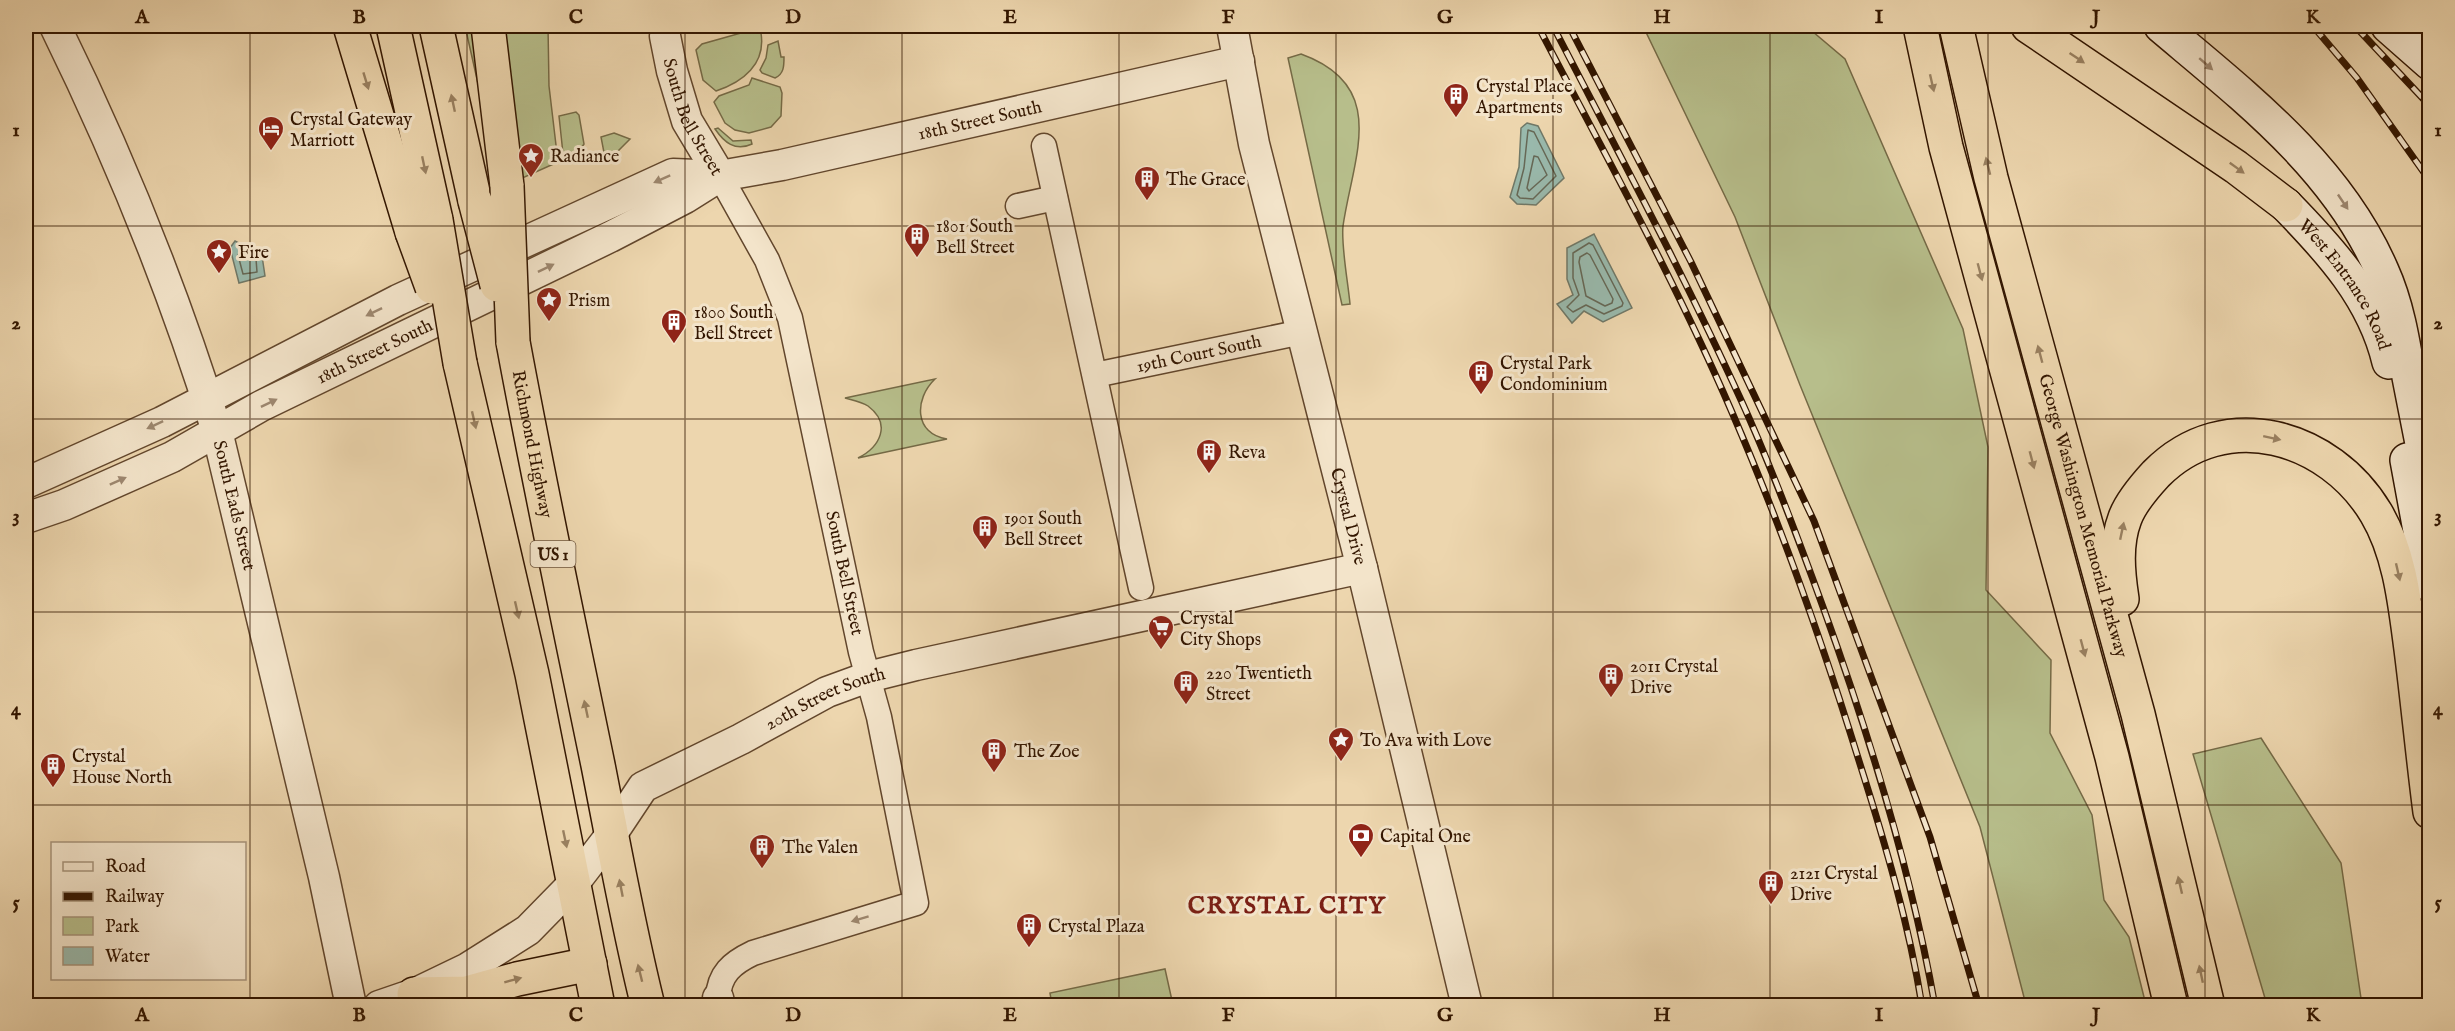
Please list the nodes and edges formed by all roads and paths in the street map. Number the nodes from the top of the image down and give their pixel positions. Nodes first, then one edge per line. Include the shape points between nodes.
1 (55, 26) edge
2 (350, 26) edge
3 (393, 26) edge
4 (436, 26) edge
5 (488, 26) edge
6 (1232, 26) edge
7 (1920, 26) edge
8 (1956, 26) edge
9 (2028, 26) edge
10 (2162, 26) edge
11 (2388, 26) edge
12 (2415, 26) edge
13 (664, 36) dead end
14 (2430, 58) edge
15 (1239, 61) junction
16 (2430, 63) edge
17 (1044, 146) dead end
18 (720, 176) junction
19 (1055, 198) junction
20 (2286, 205) joint
21 (1018, 206) dead end
22 (424, 226) junction
23 (1302, 332) junction
24 (513, 342) junction
25 (1095, 375) junction
26 (207, 398) junction
27 (217, 431) junction
28 (26, 483) edge
29 (2430, 484) edge
30 (26, 518) edge
31 (1362, 568) junction
32 (2430, 585) edge
33 (1141, 588) dead end
34 (868, 677) junction
35 (2138, 714) junction
36 (2430, 812) edge
37 (611, 835) junction
38 (574, 883) junction
39 (590, 964) junction
40 (414, 994) junction
41 (719, 1002) edge
42 (351, 1005) edge
43 (379, 1005) edge
44 (598, 1005) edge
45 (648, 1005) edge
46 (1467, 1005) edge
47 (2171, 1005) edge
48 (2208, 1005) edge

1 - 26 street, South Eads Street via 159,262
2 -> 22 highway
3 -> 22 highway
24 -> 4 highway, Richmond Highway / US 1, bridge via 475,201
5 - 24 highway, bridge via 507,186
6 - 15 street, Crystal Drive
7 -> 47 highway, George Washington Memorial Parkway via 1946,147 2109,746
35 -> 8 highway, George Washington Memorial Parkway via 1991,178
9 -> 20 highway
10 -> 29 main road via 2320,171 2363,234 2394,306
11 - 16 main road
12 - 14 main road
13 - 18 street, South Bell Street via 687,121
15 - 18 street, 18th Street South
15 - 23 street, Crystal Drive via 1254,144
17 - 19 street
18 -> 26 street, 18th Street South via 673,174 398,300
27 -> 18 street, 18th Street South via 610,237
18 - 34 street, South Bell Street via 767,260 790,318
19 - 21 street
19 - 25 street
20 - 32 main road, West Entrance Road via 2338,261 2378,328 2392,375
22 -> 38 highway, US 1, bridge via 532,674
23 - 25 street, 19th Court South
23 - 31 street, Crystal Drive
37 -> 24 highway, Richmond Highway / US 1
25 - 33 street
26 - 27 street, South Eads Street
26 -> 28 street, 18th Street South
30 -> 27 street, 18th Street South via 172,457
27 - 42 street, South Eads Street
31 - 34 street, 20th Street South
31 - 46 street, Crystal Drive
34 - 37 street, 20th Street South via 827,692 643,787
34 -> 41 street, South Bell Street via 916,903 738,960 718,985
35 -> 36 highway via 2118,571 2120,536 2133,502 2167,463 2196,446 2251,435 2290,442 2340,470 2370,504 2388,538 2406,617
48 -> 35 highway, George Washington Memorial Parkway
37 - 38 street, 20th Street South
45 -> 37 highway, Richmond Highway / US 1
38 - 39 highway, US 1
38 - 40 street, 20th Street South via 524,933 468,968
40 -> 39 highway via 467,993
39 - 44 highway, US 1
40 - 43 street, 20th Street South

